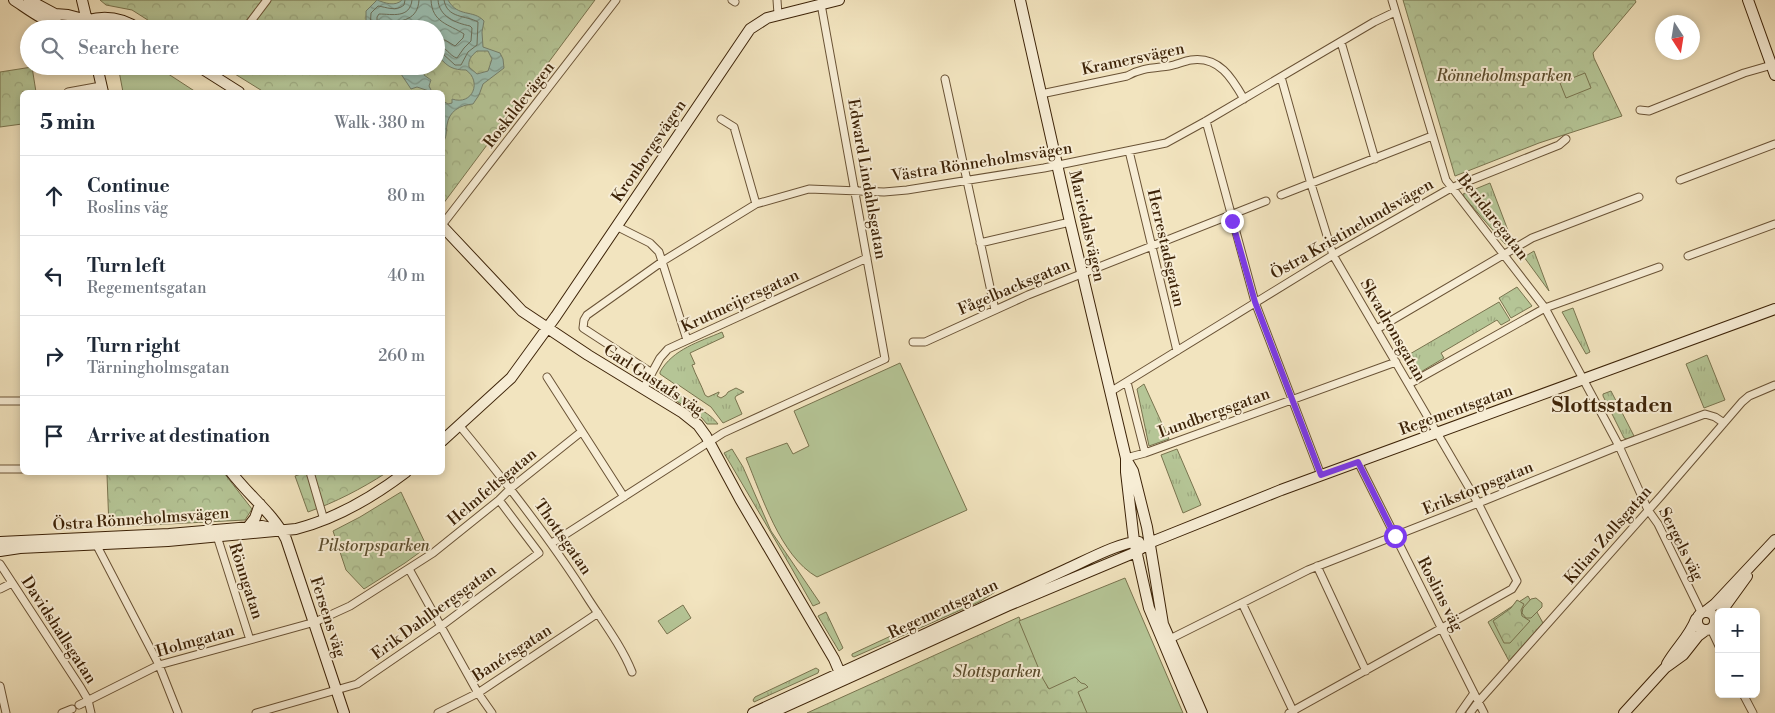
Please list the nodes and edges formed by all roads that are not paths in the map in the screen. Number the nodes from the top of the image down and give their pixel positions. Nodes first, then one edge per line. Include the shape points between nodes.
1 (14, 0) edge
2 (30, 0) edge
3 (82, 0) edge
4 (267, 0) edge
5 (616, 0) edge
6 (777, 0) edge
7 (839, 0) edge
8 (1020, 0) edge
9 (1392, 0) edge
10 (1748, 0) edge
11 (821, 4) junction
12 (1395, 12) junction
13 (778, 14) junction
14 (47, 20) edge
15 (79, 20) edge
16 (87, 20) edge
17 (97, 20) edge
18 (121, 20) edge
19 (252, 20) edge
20 (1341, 42) junction
21 (1774, 68) edge
22 (99, 75) edge
23 (219, 75) edge
24 (1281, 77) junction
25 (945, 79) dead end
26 (102, 89) edge
27 (237, 90) edge
28 (1041, 94) junction
29 (1244, 99) junction
30 (1640, 110) dead end
31 (722, 119) dead end
32 (1206, 121) junction
33 (1432, 136) junction
34 (1566, 139) dead end
35 (1775, 144) edge
36 (1129, 151) junction
37 (1375, 159) junction
38 (1057, 166) junction
39 (968, 180) junction
40 (1680, 180) dead end
41 (1311, 184) junction
42 (1451, 188) junction
43 (856, 190) junction
44 (1281, 195) dead end
45 (1639, 196) dead end
46 (1266, 201) dead end
47 (756, 204) junction
48 (1231, 215) junction
49 (445, 221) edge
50 (1070, 222) junction
51 (1775, 224) edge
52 (616, 226) junction
53 (445, 228) edge
54 (980, 243) junction
55 (1152, 245) junction
56 (1333, 255) junction
57 (1504, 255) junction
58 (1688, 256) dead end
59 (867, 258) junction
60 (663, 261) junction
61 (1659, 266) dead end
62 (1082, 273) junction
63 (1255, 302) junction
64 (1545, 308) junction
65 (1775, 309) edge
66 (995, 310) junction
67 (546, 328) junction
68 (583, 328) joint
69 (1377, 329) junction
70 (687, 340) junction
71 (912, 342) dead end
72 (1177, 351) junction
73 (1396, 362) junction
74 (652, 373) junction
75 (547, 377) dead end
76 (1584, 380) junction
77 (1127, 382) junction
78 (1409, 384) junction
79 (1775, 385) edge
80 (643, 389) junction
81 (1110, 392) junction
82 (1294, 399) junction
83 (0, 401) edge
84 (20, 401) edge
85 (1724, 423) junction
86 (459, 425) junction
87 (581, 432) junction
88 (1438, 433) junction
89 (445, 438) edge
90 (709, 442) junction
91 (1619, 446) junction
92 (1145, 453) junction
93 (1126, 458) junction
94 (1358, 462) junction
95 (0, 468) edge
96 (20, 469) edge
97 (234, 475) edge
98 (311, 475) edge
99 (401, 475) edge
100 (1321, 475) junction
101 (511, 488) junction
102 (624, 498) junction
103 (500, 500) junction
104 (1478, 503) junction
105 (260, 504) junction
106 (1648, 510) junction
107 (324, 520) junction
108 (248, 527) junction
109 (282, 531) junction
110 (216, 534) junction
111 (1395, 536) junction
112 (1775, 540) edge
113 (1134, 541) junction
114 (0, 542) edge
115 (552, 543) junction
116 (1149, 543) junction
117 (96, 544) junction
118 (0, 551) edge
119 (1136, 552) junction
120 (539, 553) joint
121 (1754, 563) junction
122 (0, 564) edge
123 (1317, 566) junction
124 (409, 569) junction
125 (12, 583) junction
126 (0, 589) edge
127 (1242, 604) junction
128 (1724, 608) edge
129 (598, 613) junction
130 (1701, 614) junction
131 (314, 622) junction
132 (1713, 625) edge
133 (440, 627) junction
134 (1441, 627) junction
135 (250, 640) junction
136 (1166, 641) junction
137 (159, 665) junction
138 (1665, 668) junction
139 (1366, 670) junction
140 (632, 672) dead end
141 (842, 676) junction
142 (0, 686) edge
143 (337, 690) junction
144 (478, 693) junction
145 (1474, 693) junction
146 (1745, 698) edge
147 (88, 700) junction
148 (1478, 702) junction
149 (268, 711) edge
150 (1292, 712) edge
151 (1626, 712) edge
152 (6, 713) edge
153 (62, 713) edge
154 (91, 713) edge
155 (178, 713) edge
156 (256, 713) edge
157 (344, 713) edge
158 (438, 713) edge
159 (492, 713) edge
160 (752, 713) edge
161 (771, 713) edge
162 (1193, 713) edge
163 (1202, 713) edge
164 (1460, 713) edge
165 (1470, 713) edge
166 (1484, 713) edge
167 (1752, 713) edge

1 - 14 street
2 - 15 street via 55,14
3 - 16 street
4 - 19 street
5 - 49 street, Roskildevägen
6 - 13 street
7 - 11 street, Kronborgsvägen
8 - 28 street, Mariedalsvägen
9 - 12 street, Beridaregatan
10 - 21 street
11 - 13 street, Kronborgsvägen
11 - 43 street, Edward Lindahlsgatan
12 - 20 street, Västra Rönneholmsvägen
12 - 33 street, Beridaregatan
13 - 52 street, Kronborgsvägen via 760,22 745,35
17 - 18 street
20 - 24 street, Västra Rönneholmsvägen
20 - 37 street
21 - 30 street via 1744,73 1649,111
22 - 26 street
23 - 27 street
24 - 29 street, Västra Rönneholmsvägen
24 - 41 street, Skvadronsgatan
25 - 39 street
28 - 29 street, Kramersvägen via 1160,66 1207,60 1229,75
28 - 38 street, Mariedalsvägen
29 - 32 street, Västra Rönneholmsvägen
31 - 47 street via 734,126
32 - 36 street, Västra Rönneholmsvägen via 1166,143
32 - 48 street
33 - 37 street
33 - 42 street, Beridaregatan
34 - 42 street, Östra Kristinelundsvägen via 1559,145
35 - 40 street
36 - 38 street, Västra Rönneholmsvägen
36 - 55 street, Herrestadsgatan
37 - 41 street
38 - 39 street, Västra Rönneholmsvägen
38 - 50 street, Mariedalsvägen
39 - 43 street, Västra Rönneholmsvägen via 895,192
39 - 54 street
41 - 44 street
41 - 56 street, Skvadronsgatan
42 - 56 street, Östra Kristinelundsvägen
42 - 57 street, Beridaregatan
43 - 47 street, Västra Rönneholmsvägen via 809,189
43 - 59 street, Edward Lindahlsgatan
45 - 57 street via 1532,238
46 - 48 street, Fågelbacksgatan
47 - 60 street, Västra Rönneholmsvägen
48 - 55 street, Fågelbacksgatan
48 - 63 street
50 - 54 street
50 - 62 street, Mariedalsvägen
51 - 58 street
52 - 60 street via 650,243
52 - 67 street, Kronborgsvägen
53 - 67 street, Carl Gustafs väg via 522,311
54 - 66 street
55 - 62 street, Fågelbacksgatan
55 - 72 street, Herrestadsgatan
56 - 63 street, Östra Kristinelundsvägen
56 - 69 street, Skvadronsgatan
57 - 64 street, Beridaregatan
57 - 69 street
59 - 70 street, Krutmeijersgatan
59 - 90 street, Edward Lindahlsgatan via 885,359 730,429
60 - 68 street, Västra Rönneholmsvägen via 587,315
60 - 70 street
61 - 64 street
62 - 66 street, Fågelbacksgatan
62 - 81 street, Mariedalsvägen
63 - 72 street, Östra Kristinelundsvägen
63 - 82 street
64 - 76 street, Beridaregatan
64 - 78 street
65 - 76 street, Regementsgatan
66 - 71 street, Fågelbacksgatan via 925,342
67 - 80 street, Carl Gustafs väg
67 - 86 street via 511,378
68 - 74 street, Carl Gustafs väg
69 - 73 street, Skvadronsgatan
70 - 74 street, Krutmeijersgatan via 668,349
72 - 77 street, Östra Kristinelundsvägen
73 - 78 street, Skvadronsgatan
73 - 82 street, Lundbergsgatan
74 - 80 street, Krutmeijersgatan
75 - 87 street
76 - 88 street, Regementsgatan
76 - 91 street, Sergels väg
77 - 81 street, Östra Kristinelundsvägen
77 - 92 street
78 - 88 street, Skvadronsgatan
79 - 85 street, Kilian Zollsgatan via 1749,396
80 - 90 street, Carl Gustafs väg via 698,425
81 - 93 street, Mariedalsvägen
82 - 92 street, Lundbergsgatan
82 - 100 street
83 - 84 street
85 - 91 street, Erikstorpsgatan via 1705,414
85 - 106 street, Kilian Zollsgatan
86 - 89 street
86 - 101 street, Thottsgatan
87 - 101 street, Helmfeltsgatan
87 - 102 street
88 - 94 street, Regementsgatan
88 - 104 street, Skvadronsgatan
90 - 102 street
90 - 141 street, Carl Gustafs väg
91 - 104 street, Erikstorpsgatan
91 - 106 street, Sergels väg
92 - 93 street, Lundbergsgatan
93 - 113 street, Mariedalsvägen
93 - 116 street, Mariedalsvägen via 1133,471
94 - 100 street, Regementsgatan
94 - 111 street, Roslins väg
95 - 96 street
97 - 105 street, Fersens väg
98 - 107 street
99 - 107 street, Östra Rönneholmsvägen
100 - 116 street, Regementsgatan
101 - 103 street, Helmfeltsgatan
101 - 115 street, Thottsgatan
102 - 115 street
103 - 120 street, Thottsgatan
103 - 124 street, Helmfeltsgatan
104 - 111 street, Erikstorpsgatan
104 - 134 street, Skvadronsgatan via 1516,577 1516,583 1512,589
105 - 108 street
105 - 109 street, Fersens väg
106 - 130 street, Sergels väg via 1658,524
106 - 148 street, Kilian Zollsgatan
107 - 109 street, Östra Rönneholmsvägen
108 - 109 street, Östra Rönneholmsvägen via 262,526
108 - 110 street, Östra Rönneholmsvägen
109 - 110 street, Östra Rönneholmsvägen
109 - 131 street, Fersens väg
110 - 114 street, Östra Rönneholmsvägen
110 - 117 street, Östra Rönneholmsvägen
110 - 135 street, Rönngatan
111 - 123 street, Erikstorpsgatan
111 - 134 street, Roslins väg
112 - 121 street
113 - 116 street, Regementsgatan
113 - 119 street, Mariedalsvägen
113 - 141 street, Regementsgatan via 1041,581
115 - 129 street, Thottsgatan
116 - 119 street, Regementsgatan
116 - 136 street, Mariedalsvägen
117 - 118 street, Östra Rönneholmsvägen
117 - 137 street
119 - 136 street, Mariedalsvägen via 1149,608
119 - 141 street, Regementsgatan
120 - 133 street, Erik Dahlbergsgatan
121 - 128 street
121 - 130 street via 1715,604
122 - 125 street, Davidshallsgatan
123 - 127 street, Erikstorpsgatan
123 - 139 street
124 - 131 street, Helmfeltsgatan via 350,606
124 - 133 street
125 - 126 street
125 - 147 street, Davidshallsgatan
127 - 136 street, Erikstorpsgatan
127 - 150 street
129 - 140 street, Thottsgatan
129 - 144 street, Banérsgatan
130 - 132 street via 1709,612 1714,617
130 - 132 street via 1700,628
130 - 138 street
131 - 135 street, Holmgatan
131 - 143 street, Fersens väg
132 - 138 street
133 - 143 street, Erik Dahlbergsgatan via 357,684
133 - 144 street
134 - 139 street
134 - 145 street, Roslins väg
135 - 137 street, Holmgatan
136 - 162 street, Mariedalsvägen
136 - 163 street, Mariedalsvägen
137 - 147 street, Holmgatan
137 - 155 street
138 - 151 street
139 - 150 street
141 - 160 street, Regementsgatan
141 - 161 street, Regementsgatan
142 - 152 street
143 - 149 street, Erik Dahlbergsgatan
143 - 157 street, Fersens väg
144 - 158 street, Banérsgatan
144 - 159 street
145 - 148 street, Roslins väg
145 - 164 street
146 - 167 street
147 - 153 street, Holmgatan
147 - 154 street, Davidshallsgatan
148 - 165 street, Kilian Zollsgatan
148 - 166 street, Roslins väg
149 - 156 street, Erik Dahlbergsgatan

